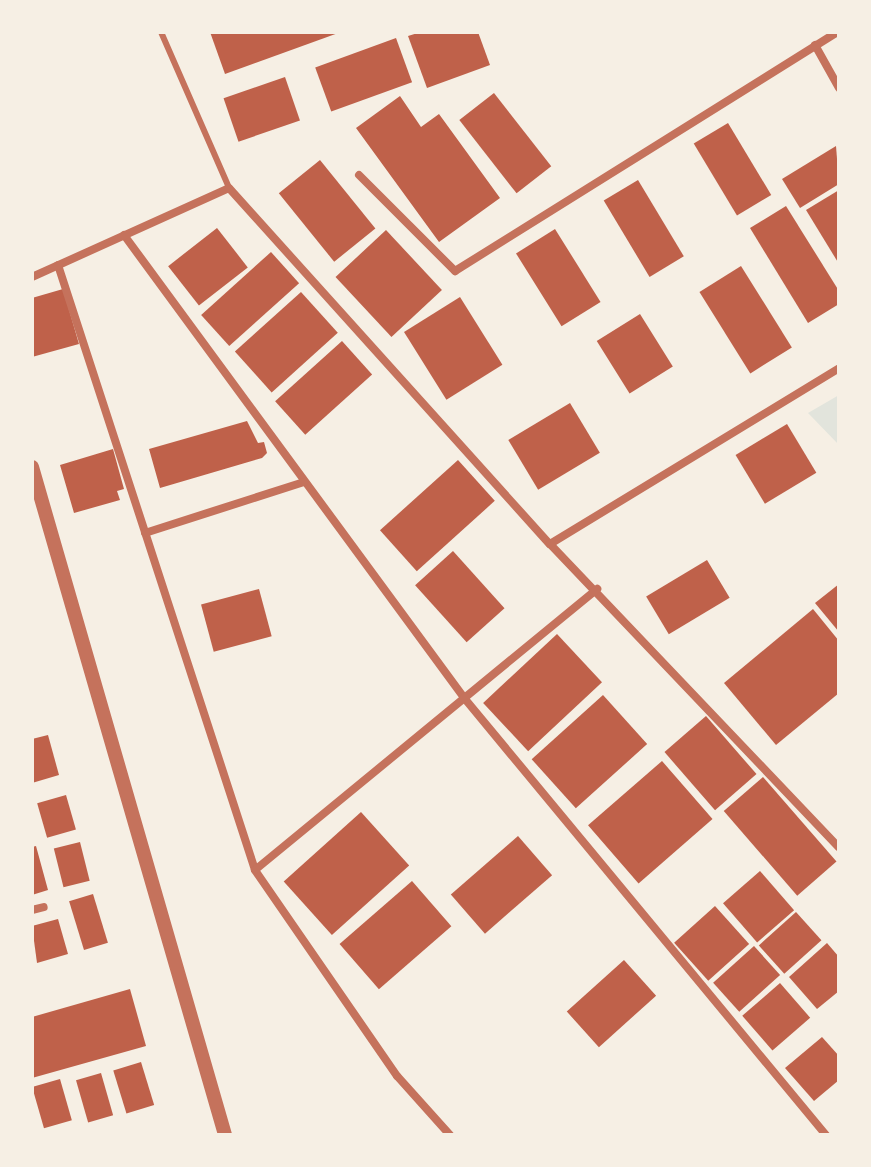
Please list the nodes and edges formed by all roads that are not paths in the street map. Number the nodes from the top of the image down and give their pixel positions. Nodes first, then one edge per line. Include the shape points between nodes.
1 (161, 32) edge
2 (838, 32) edge
3 (815, 45) junction
4 (839, 88) edge
5 (359, 175) dead end
6 (229, 188) junction
7 (124, 235) junction
8 (58, 265) junction
9 (32, 277) edge
10 (839, 368) edge
11 (32, 467) edge
12 (304, 482) junction
13 (145, 533) junction
14 (550, 544) junction
15 (597, 589) junction
16 (465, 699) junction
17 (839, 848) edge
18 (255, 870) junction
19 (44, 907) dead end
20 (32, 910) edge
21 (225, 1135) edge
22 (450, 1135) edge
23 (826, 1135) edge

1 - 6 lane
2 - 3 street
3 - 4 street
3 - 5 street via 455,271
6 - 7 street
6 - 14 street
7 - 8 street
7 - 12 street
8 - 9 street
8 - 13 street
10 - 14 street
11 - 21 street
12 - 13 street
12 - 16 street
13 - 18 street
14 - 15 street
15 - 16 street
15 - 17 street
16 - 18 street
16 - 23 street
18 - 22 street via 397,1076
19 - 20 street

